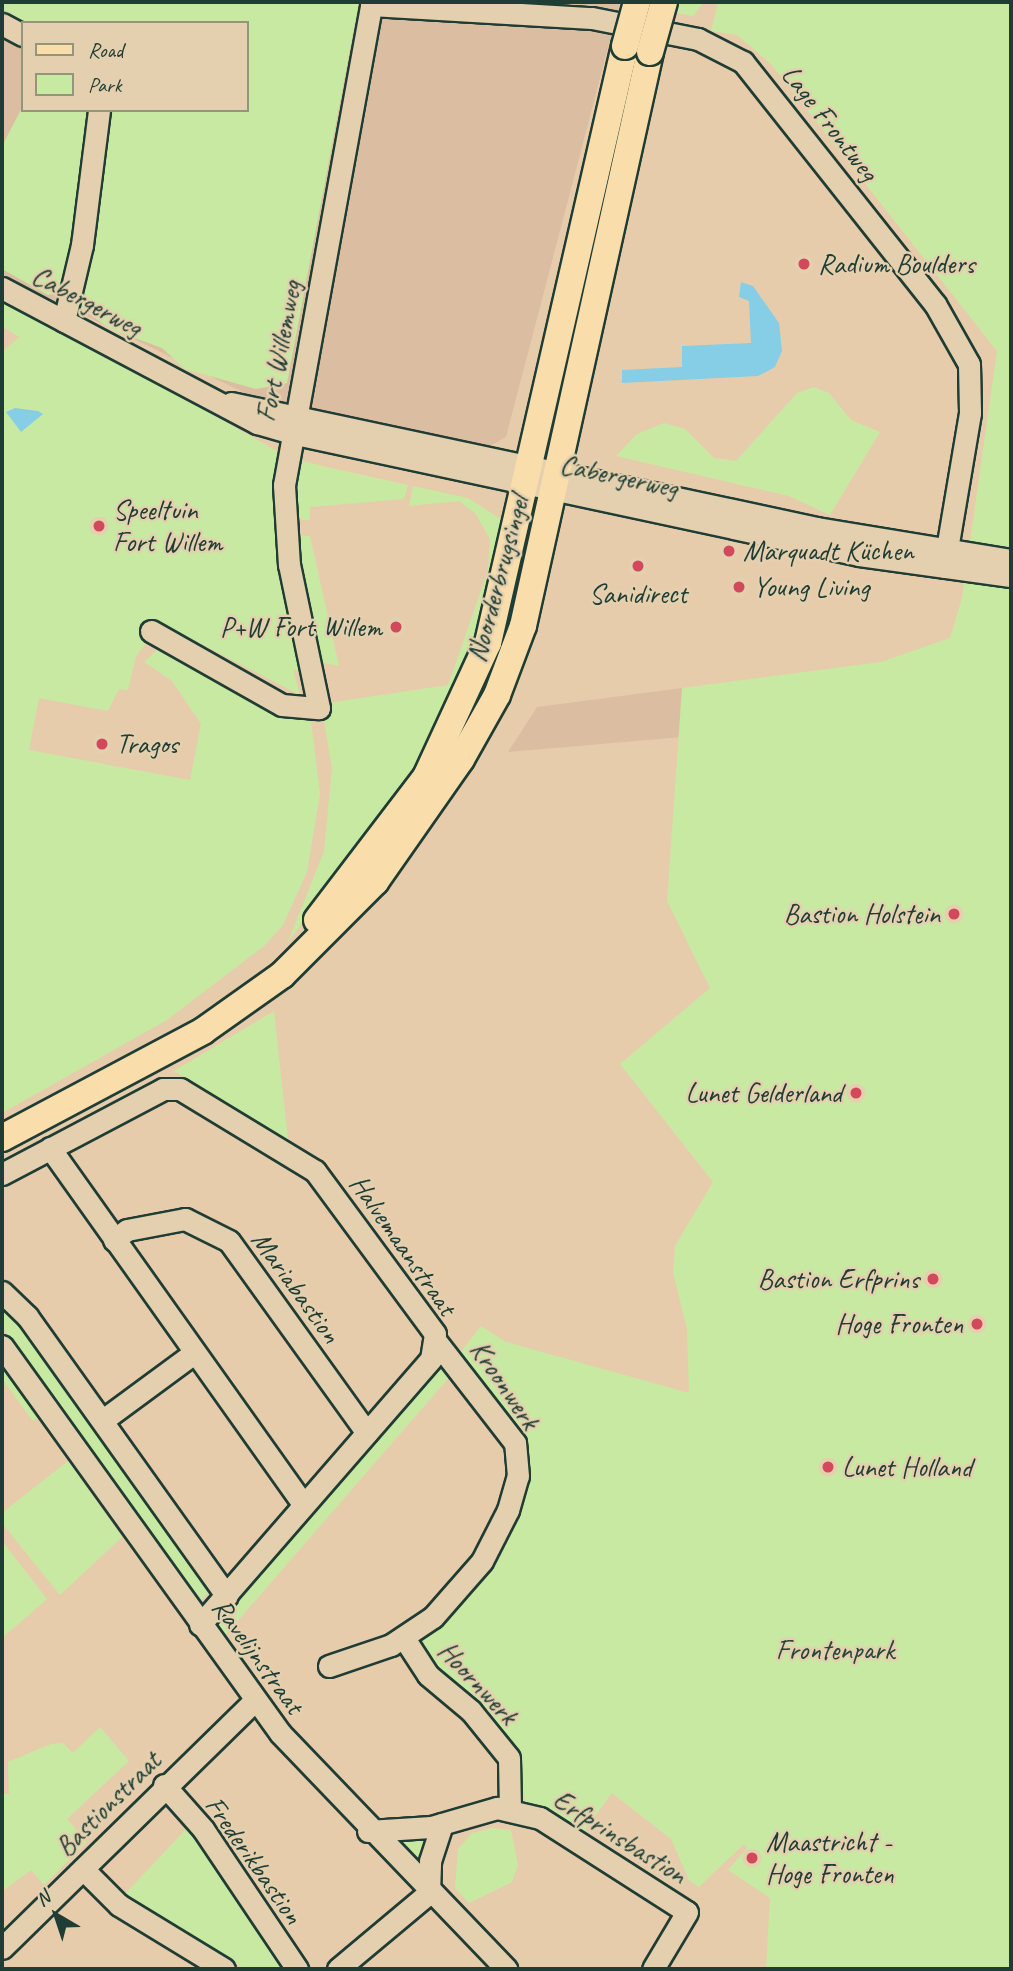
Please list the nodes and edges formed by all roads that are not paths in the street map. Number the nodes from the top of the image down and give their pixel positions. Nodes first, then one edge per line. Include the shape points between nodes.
1 (637, 2) edge
2 (664, 2) edge
3 (371, 5) joint
4 (2, 24) edge
5 (21, 33) edge
6 (637, 49) junction
7 (99, 112) edge
8 (2, 288) edge
9 (64, 321) junction
10 (293, 424) junction
11 (530, 474) junction
12 (556, 480) junction
13 (945, 558) junction
14 (1011, 571) edge
15 (151, 631) dead end
16 (169, 1045) junction
17 (2, 1138) edge
18 (50, 1148) junction
19 (2, 1174) edge
20 (114, 1240) junction
21 (2, 1292) edge
22 (436, 1341) junction
23 (2, 1346) edge
24 (194, 1353) junction
25 (103, 1420) junction
26 (367, 1433) junction
27 (304, 1505) junction
28 (227, 1595) junction
29 (201, 1625) junction
30 (404, 1639) junction
31 (329, 1666) dead end
32 (255, 1700) junction
33 (164, 1786) junction
34 (510, 1808) junction
35 (442, 1824) junction
36 (368, 1831) junction
37 (83, 1869) junction
38 (429, 1893) junction
39 (2, 1948) edge
40 (224, 1969) edge
41 (297, 1969) edge
42 (338, 1969) edge
43 (506, 1969) edge
44 (653, 1969) edge

1 - 6 main road, Noorderbrugsingel, bridge
2 - 6 main road, Noorderbrugsingel, bridge
3 - 10 street, Fort Willemweg
3 - 13 street, Lage Frontweg via 592,18 698,39 743,62 935,304 969,364 970,413
4 - 5 street
6 - 11 main road, Noorderbrugsingel
6 - 12 main road, Noorderbrugsingel
7 - 9 street via 82,245
8 - 9 street, Cabergerweg
9 - 10 street, Cabergerweg via 222,402
10 - 11 street, Cabergerweg
10 - 15 street, Fort Willemweg via 284,485 289,565 319,708 282,705
11 - 12 street, Cabergerweg
11 - 16 main road, Noorderbrugsingel via 488,643 426,777 363,866 303,934
12 - 13 street, Cabergerweg
12 - 16 main road, Noorderbrugsingel via 506,674 417,827 359,900 297,962 221,1020
13 - 14 street, Cabergerweg
16 - 17 main road, Noorderbrugsingel
18 - 19 street, Halvemaanstraat
18 - 20 street
18 - 22 street, Halvemaanstraat via 163,1089 184,1091 315,1171 360,1226
20 - 24 street
20 - 26 street, Mariabastion via 171,1219 229,1241
21 - 25 street, Ravelijnstraat via 27,1316
22 - 26 street, Halvemaanstraat via 431,1359
22 - 30 street, Kroonwerk via 511,1436 518,1476 482,1560 447,1603
23 - 29 street, Ravelijnstraat
24 - 25 street
24 - 27 street
25 - 28 street, Ravelijnstraat
26 - 27 street, Halvemaanstraat
27 - 28 street, Halvemaanstraat
28 - 29 street, Halvemaanstraat
29 - 32 street, Ravelijnstraat
30 - 31 street, Kroonwerk
30 - 34 street, Hoornwerk via 428,1675 471,1711 509,1758
32 - 33 street, Bastionstraat
32 - 36 street, Ravelijnstraat
33 - 37 street, Bastionstraat
33 - 41 street, Frederikbastion via 203,1829
34 - 35 street, Erfprinsbastion via 475,1810
34 - 44 street, Erfprinsbastion via 540,1818 687,1912
35 - 36 street, Erfprinsbastion
35 - 38 street via 430,1861
36 - 38 street, Ravelijnstraat
37 - 39 street, Bastionstraat
37 - 40 street via 119,1905
38 - 42 street
38 - 43 street, Ravelijnstraat

